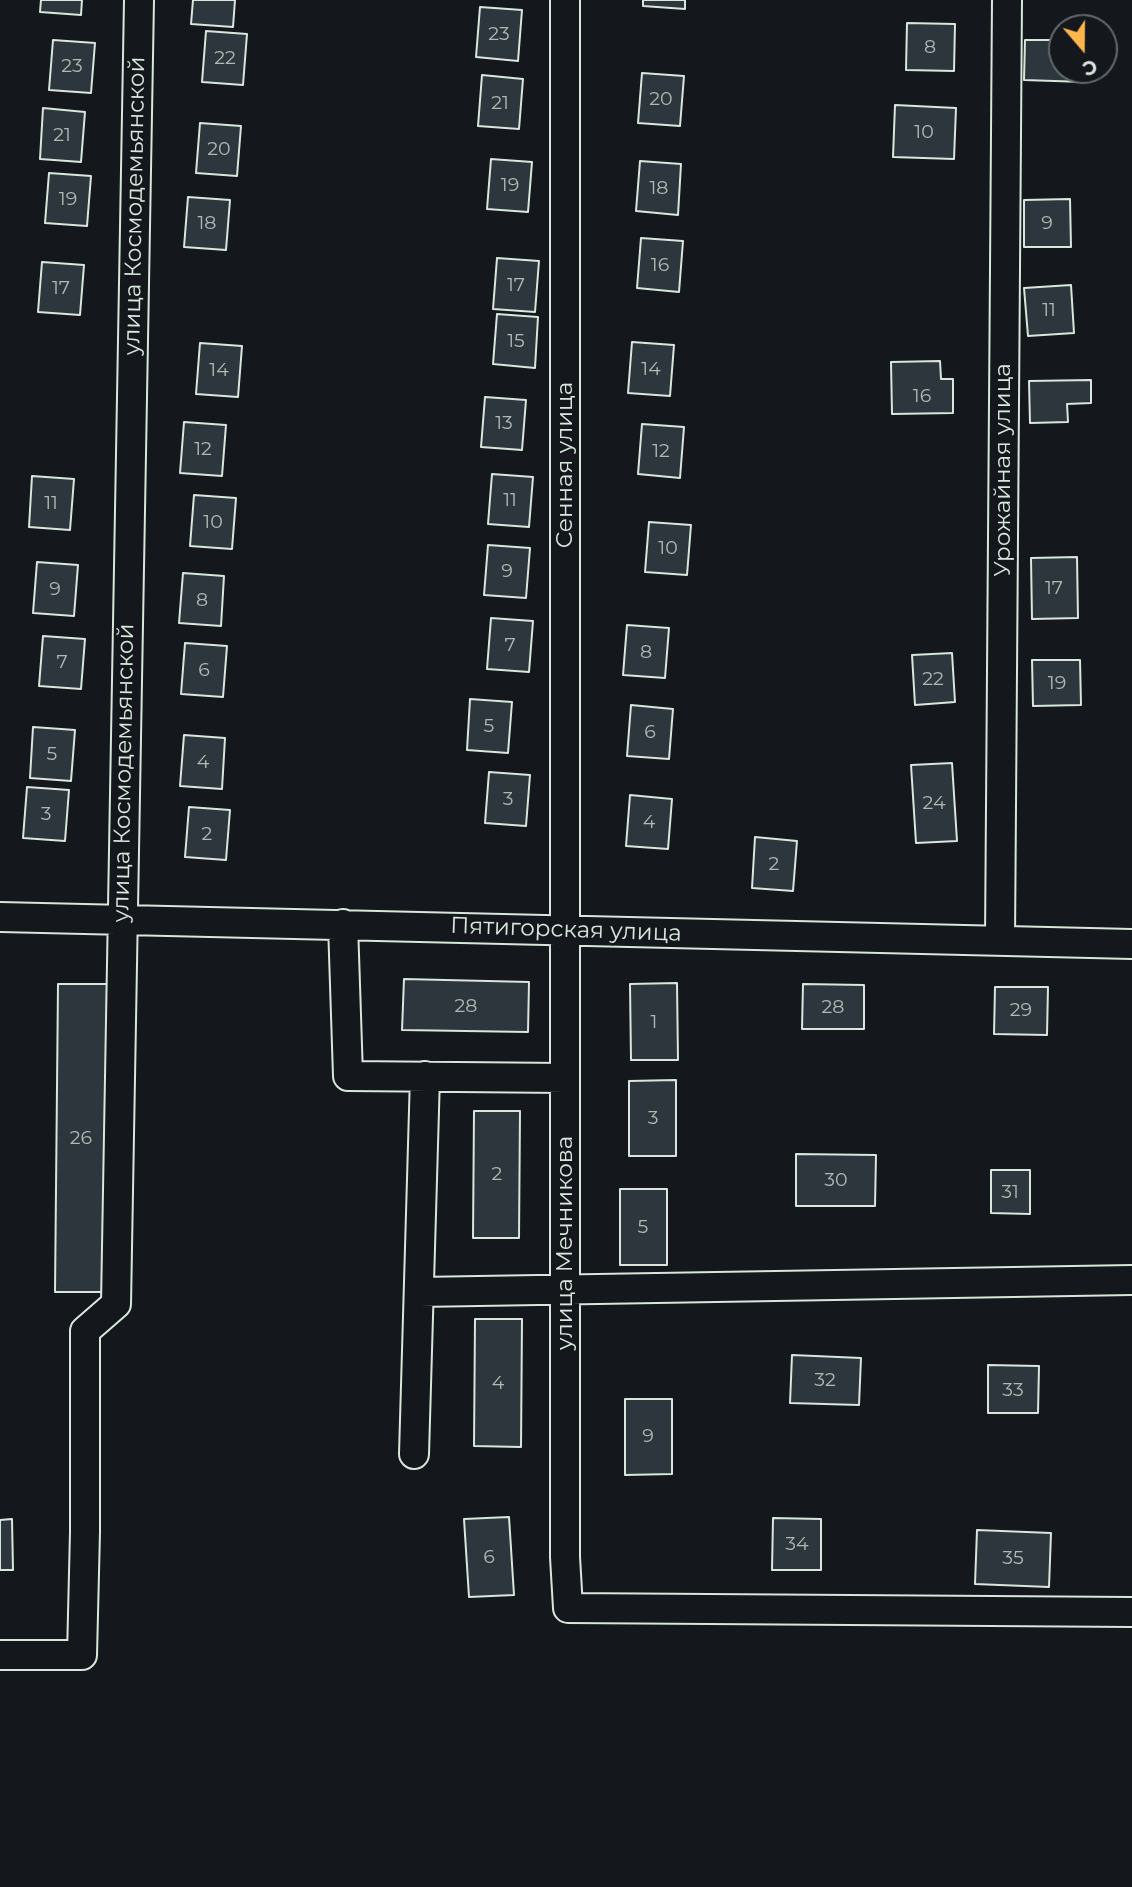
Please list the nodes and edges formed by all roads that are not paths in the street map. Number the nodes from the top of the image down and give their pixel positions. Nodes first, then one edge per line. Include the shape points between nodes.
1 (139, 0) edge
2 (565, 0) edge
3 (1007, 0) edge
4 (0, 917) edge
5 (121, 921) junction
6 (343, 924) junction
7 (565, 930) junction
8 (1000, 939) junction
9 (1132, 944) edge
10 (425, 1076) junction
11 (565, 1079) junction
12 (1132, 1280) edge
13 (565, 1290) junction
14 (419, 1292) junction
15 (414, 1454) dead end
16 (1132, 1612) edge
17 (0, 1655) edge

1 - 5 street, улица Космодемьянской
2 - 7 street, Сенная улица
3 - 8 street, Урожайная улица
4 - 5 street, Пятигорская улица
5 - 6 street, Пятигорская улица
5 - 17 street, улица Космодемьянской via 116,1304 85,1331 82,1655
6 - 7 street, Пятигорская улица
6 - 10 street via 348,1076
7 - 8 street, Пятигорская улица
7 - 11 street, улица Мечникова
8 - 9 street, Пятигорская улица
10 - 11 street
10 - 14 street
11 - 13 street, улица Мечникова
12 - 13 street
13 - 14 street
13 - 16 street, улица Мечникова via 568,1608
14 - 15 street

